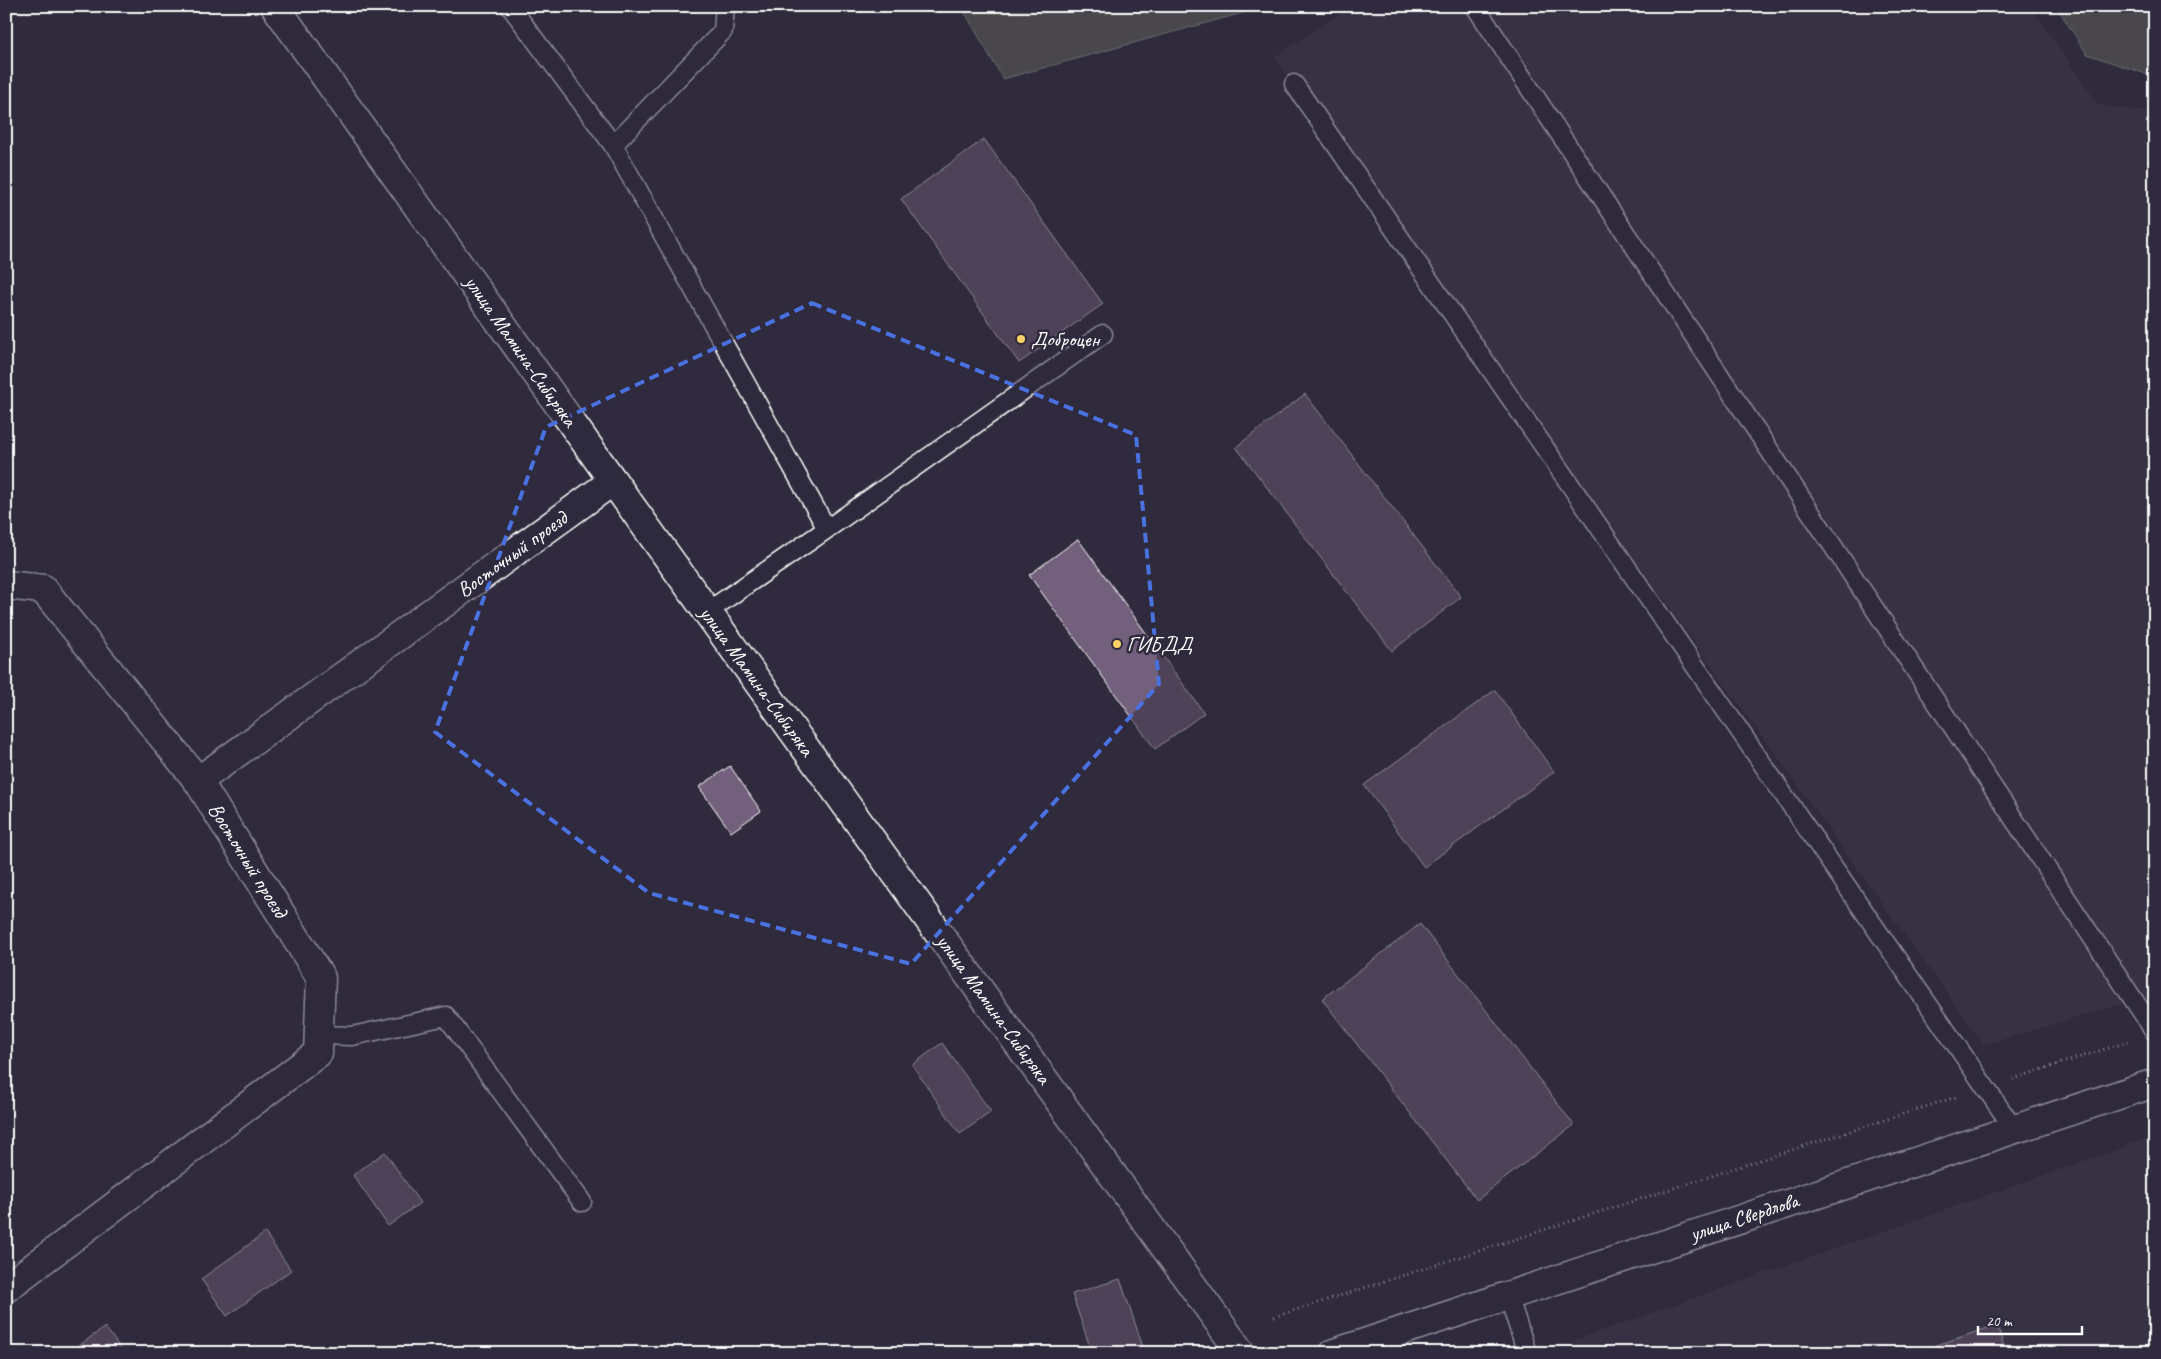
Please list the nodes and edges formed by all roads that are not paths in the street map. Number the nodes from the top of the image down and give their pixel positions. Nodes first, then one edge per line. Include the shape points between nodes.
1 (276, 6) edge
2 (510, 6) edge
3 (725, 6) edge
4 (1475, 6) edge
5 (1294, 84) dead end
6 (613, 145) junction
7 (1103, 334) dead end
8 (613, 481) junction
9 (827, 529) junction
10 (6, 585) edge
11 (707, 612) junction
12 (198, 781) junction
13 (2155, 1032) edge
14 (319, 1035) junction
15 (2155, 1083) edge
16 (2014, 1129) junction
17 (582, 1202) dead end
18 (6, 1288) edge
19 (1508, 1295) junction
20 (1241, 1353) edge
21 (1334, 1353) edge
22 (1527, 1353) edge

1 - 8 street, улица Мамина-Сибиряка
2 - 6 lane
3 - 6 lane via 723,31
4 - 13 lane
5 - 16 lane
6 - 9 lane
7 - 9 lane
8 - 11 street, улица Мамина-Сибиряка
8 - 12 street, Восточный проезд
9 - 11 lane
10 - 12 street via 43,589
11 - 20 street, улица Мамина-Сибиряка
12 - 14 street, Восточный проезд via 321,978
14 - 17 lane via 352,1036 446,1016
14 - 18 street, Восточный проезд via 318,1053
15 - 16 street, улица Свердлова
16 - 19 street, улица Свердлова
19 - 21 street, улица Свердлова
19 - 22 lane

